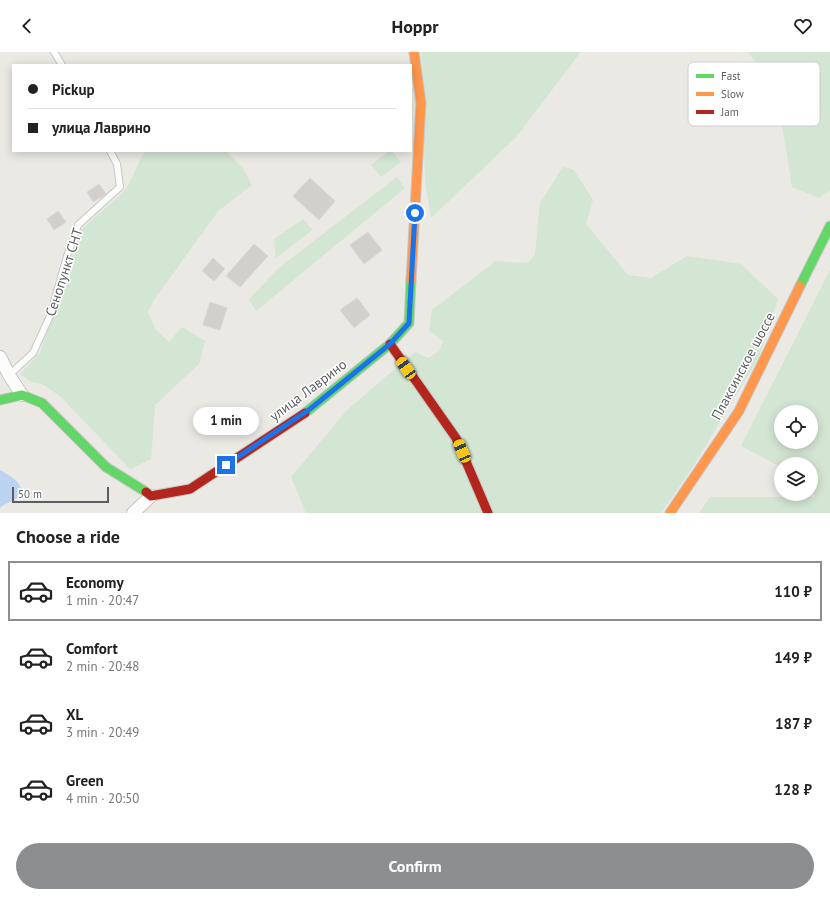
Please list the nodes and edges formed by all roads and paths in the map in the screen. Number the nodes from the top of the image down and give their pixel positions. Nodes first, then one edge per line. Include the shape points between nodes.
1 (54, 52) edge
2 (414, 52) edge
3 (61, 64) edge
4 (111, 152) edge
5 (830, 226) edge
6 (390, 344) junction
7 (0, 357) edge
8 (9, 375) junction
9 (22, 395) junction
10 (0, 400) edge
11 (151, 496) junction
12 (136, 512) edge
13 (488, 513) edge
14 (670, 513) edge

1 - 3 lane
2 - 6 street, улица Лаврино via 421,103 409,323
4 - 8 lane, Сенопункт СНТ via 117,164 120,187 78,225 50,316 33,353
5 - 14 street, Плаксинское шоссе via 739,411
6 - 11 street, улица Лаврино via 310,409 190,488
6 - 13 street via 456,438
7 - 8 street
8 - 9 street
9 - 10 street
9 - 11 street via 42,403 106,467
11 - 12 street

